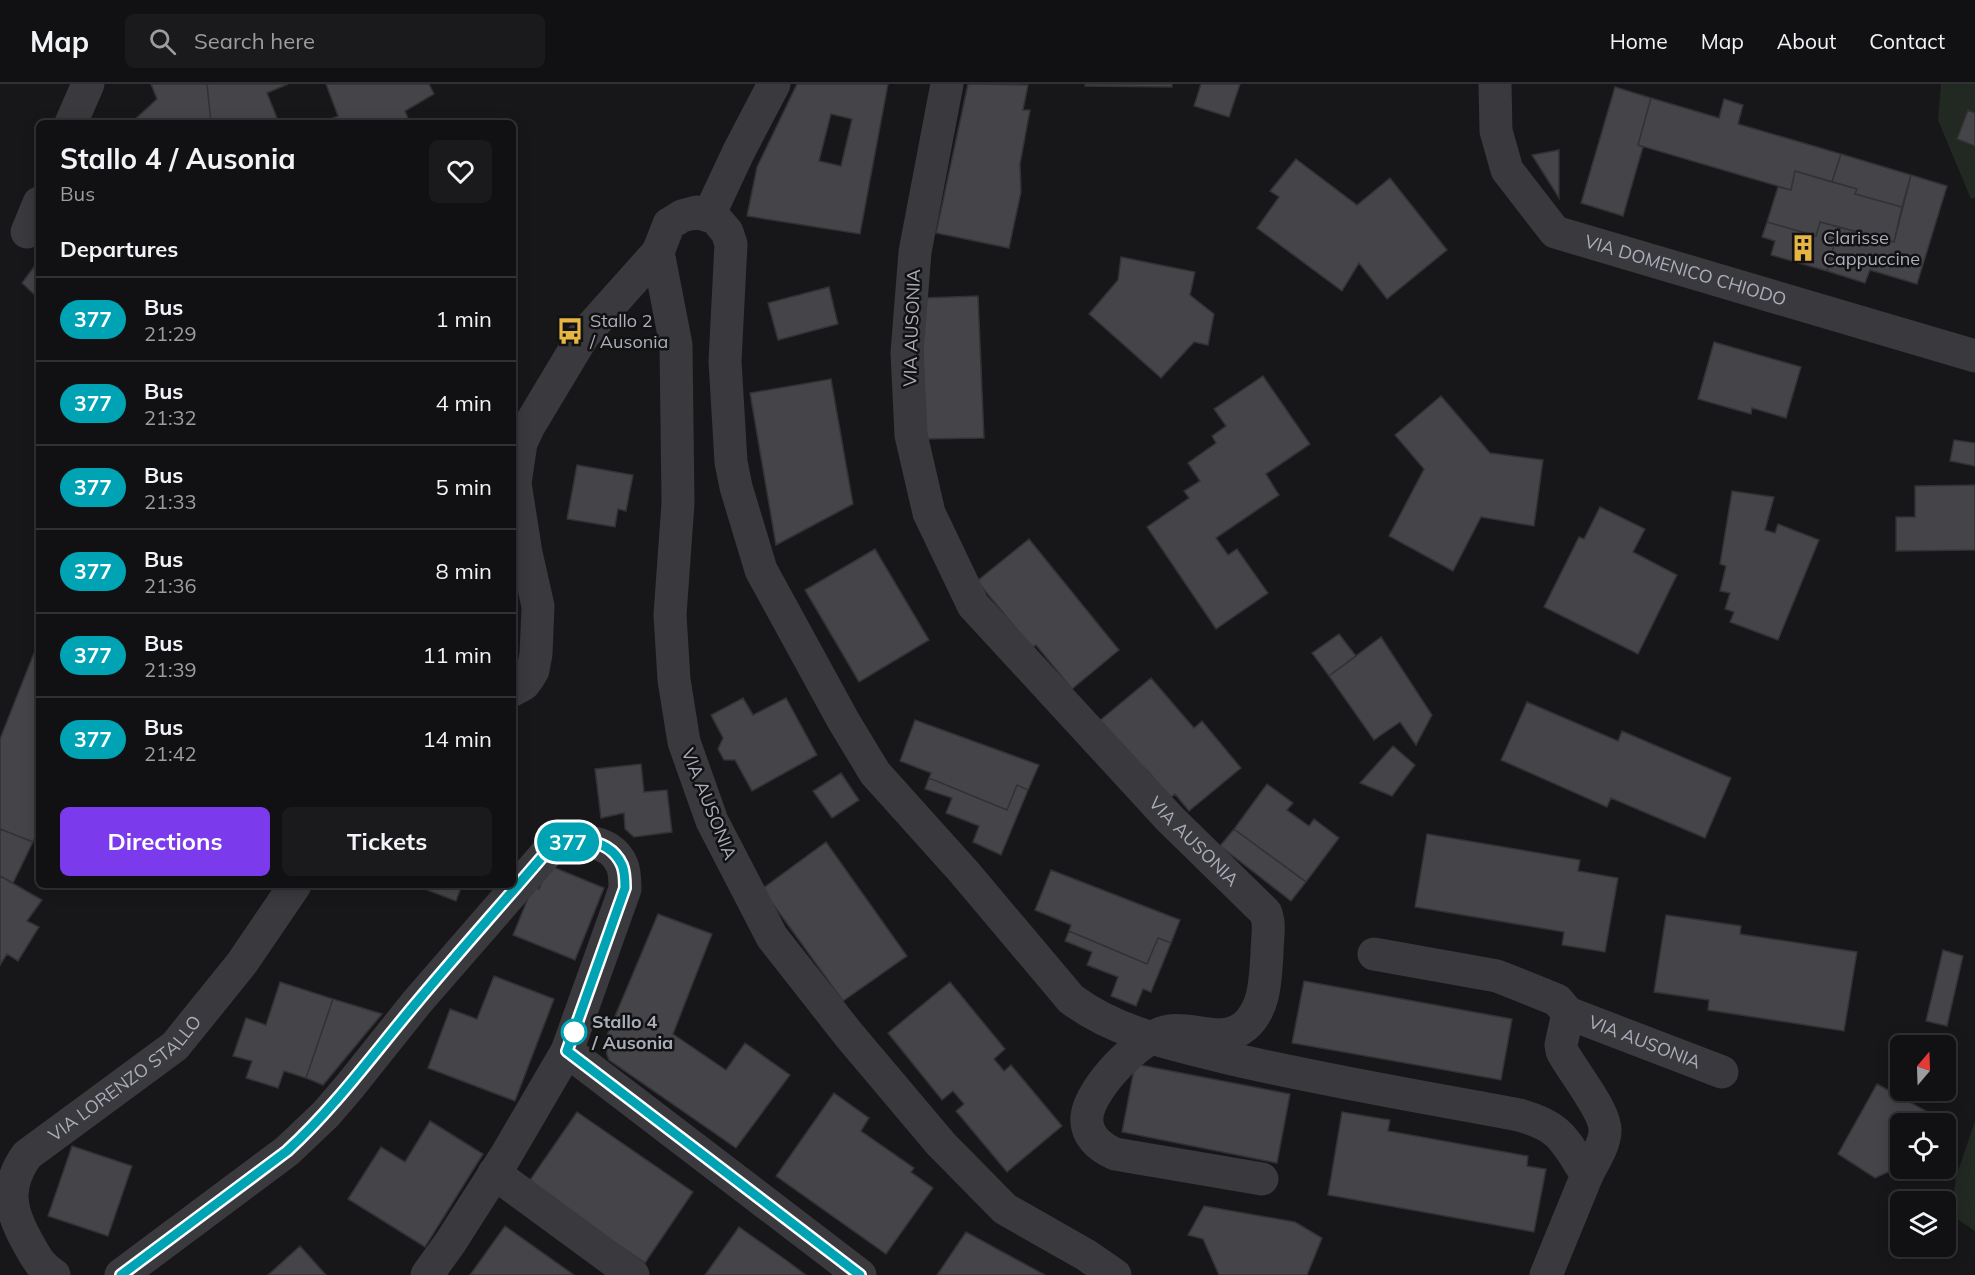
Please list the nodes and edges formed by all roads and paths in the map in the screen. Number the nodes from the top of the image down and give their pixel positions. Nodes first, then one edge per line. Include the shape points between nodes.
1 (108, 84) edge
2 (774, 84) edge
3 (947, 84) edge
4 (1495, 84) edge
5 (79, 104) edge
6 (709, 214) junction
7 (657, 252) junction
8 (1975, 356) edge
9 (516, 476) edge
10 (516, 489) edge
11 (516, 688) edge
12 (294, 888) edge
13 (1374, 954) dead end
14 (1568, 1013) junction
15 (1151, 1039) junction
16 (567, 1051) junction
17 (1722, 1072) dead end
18 (494, 1173) junction
19 (1587, 1175) junction
20 (1262, 1179) dead end
21 (41, 1273) edge
22 (121, 1275) edge
23 (427, 1275) edge
24 (633, 1275) edge
25 (860, 1275) edge
26 (1115, 1275) edge
27 (1546, 1275) edge

1 - 5 street
2 - 6 street
3 - 15 street, VIA AUSONIA via 915,252 907,353 911,435 929,513 973,605 1170,819 1266,914 1268,922 1264,991 1246,1024 1223,1035 1167,1031
4 - 8 street, VIA DOMENICO CHIODO via 1496,130 1507,170 1555,232
6 - 7 street via 697,212 675,219
6 - 15 street via 723,227 730,244 725,362 731,462 761,570 875,773 1071,999 1092,1013
7 - 9 street via 583,336 521,442
7 - 26 street, VIA AUSONIA via 676,345 678,503 670,615 674,680 684,742 712,821 772,938 941,1144 1005,1209
10 - 11 street via 538,606 533,670
12 - 21 street, VIA LORENZO STALLO via 242,963 175,1046 27,1155 21,1164 14,1185 15,1221
13 - 14 street, VIA AUSONIA via 1497,976 1557,1000
14 - 17 street, VIA AUSONIA
14 - 19 street, VIA AUSONIA via 1562,1052 1605,1126 1603,1141
15 - 19 street via 1295,1074 1536,1120 1560,1135
15 - 20 street via 1129,1054 1095,1093 1086,1121 1094,1140 1115,1154
16 - 18 street
16 - 22 street via 622,899 625,877 616,856 585,841 570,841 550,849 312,1128
16 - 25 street
18 - 23 street
18 - 24 street
19 - 27 street, VIA AUSONIA

